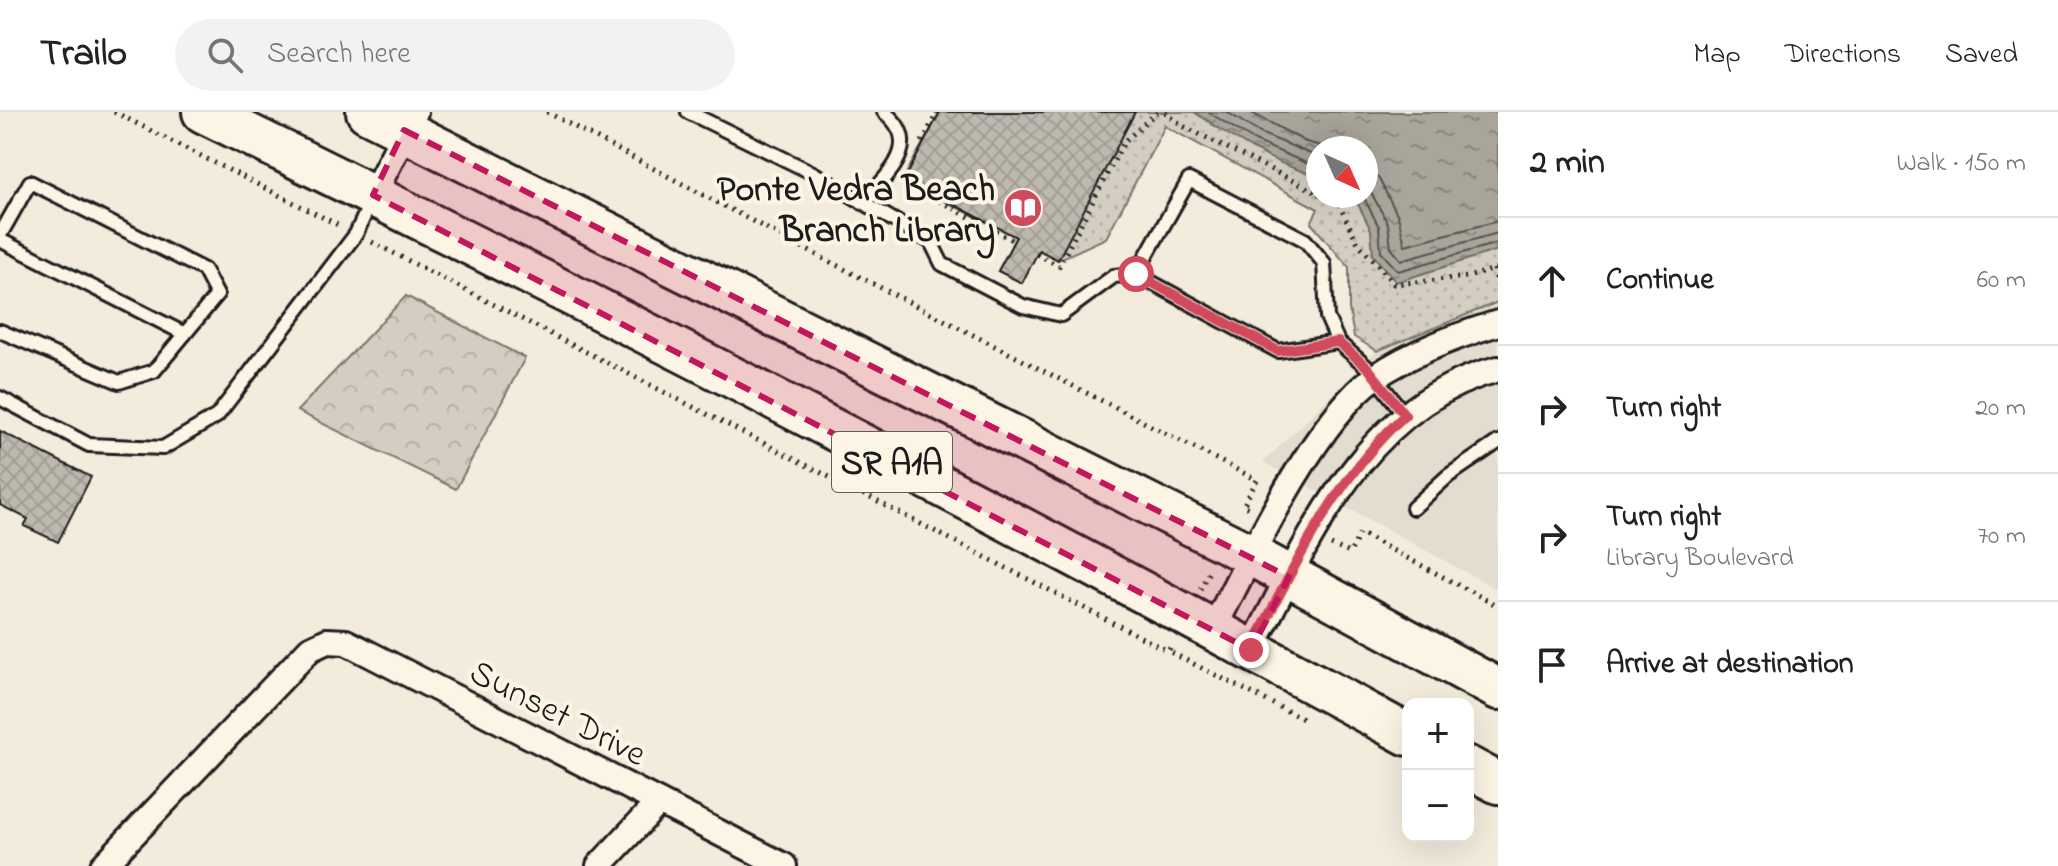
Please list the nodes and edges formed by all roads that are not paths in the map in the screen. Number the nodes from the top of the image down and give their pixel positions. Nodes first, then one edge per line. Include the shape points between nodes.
1 (203, 112) edge
2 (367, 112) edge
3 (688, 112) edge
4 (884, 112) edge
5 (409, 121) edge
6 (373, 195) junction
7 (863, 203) junction
8 (0, 237) edge
9 (1136, 274) junction
10 (1498, 323) edge
11 (0, 331) edge
12 (185, 334) junction
13 (1338, 342) junction
14 (1498, 369) edge
15 (1375, 378) junction
16 (0, 398) edge
17 (1405, 415) junction
18 (1498, 442) edge
19 (1413, 508) dead end
20 (1251, 555) junction
21 (1289, 577) junction
22 (1214, 628) junction
23 (1251, 650) junction
24 (1498, 689) edge
25 (1402, 732) edge
26 (1474, 770) edge
27 (1498, 783) edge
28 (659, 802) junction
29 (103, 866) edge
30 (599, 866) edge
31 (784, 866) edge

1 - 6 main road, SR A1A
2 - 5 main road, SR A1A
3 - 7 lane
4 - 7 lane via 897,122 904,146 895,167
5 - 6 street
5 - 20 main road, SR A1A
6 - 16 lane via 356,234 217,416 163,448 89,445
6 - 22 main road, SR A1A
7 - 9 lane via 931,242 942,264 1023,306 1061,315 1114,276
8 - 12 lane
8 - 12 lane via 30,182 204,270 217,295
9 - 13 lane via 1278,351
9 - 13 lane via 1189,180 1305,240 1324,263 1327,317
10 - 15 street via 1454,337
11 - 12 lane via 119,382 154,371
13 - 15 lane
14 - 17 street
15 - 17 lane
15 - 20 street via 1320,440
17 - 21 street via 1352,470
18 - 19 lane
20 - 21 main road, SR A1A
20 - 22 street
21 - 23 street
21 - 24 main road, SR A1A
22 - 23 main road, SR A1A
23 - 25 main road, SR A1A
26 - 27 main road
28 - 29 street, Sunset Drive via 346,642 327,641 302,657
28 - 30 street
28 - 31 street, Sunset Drive

